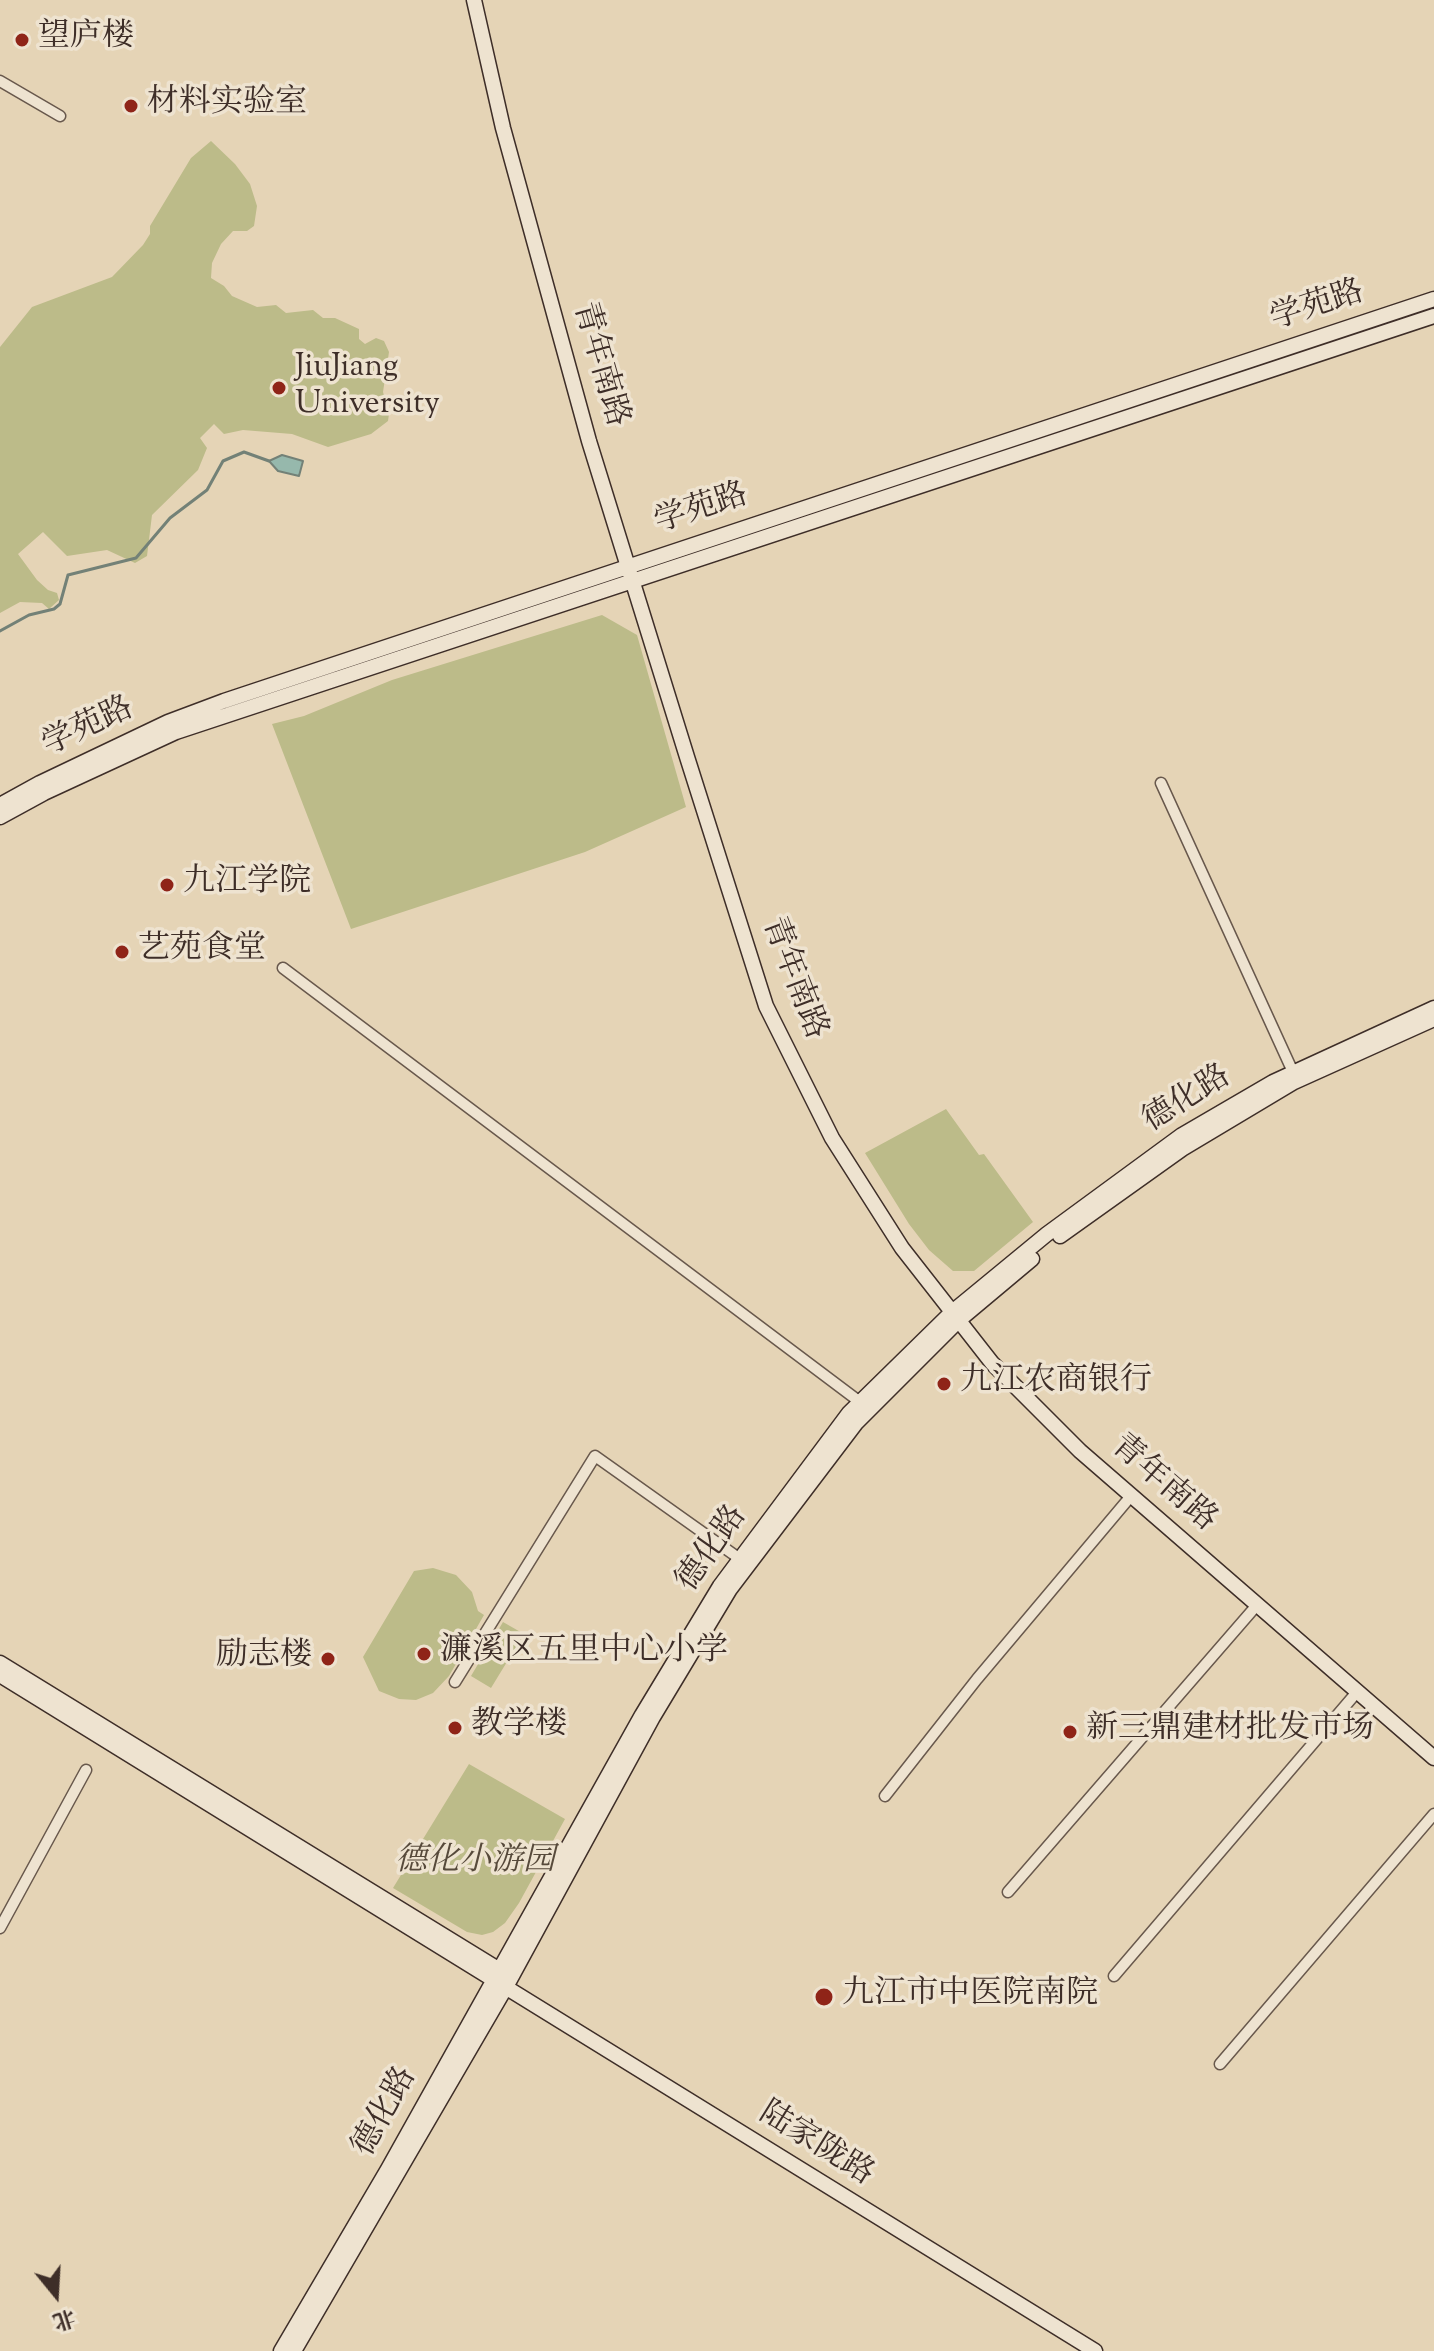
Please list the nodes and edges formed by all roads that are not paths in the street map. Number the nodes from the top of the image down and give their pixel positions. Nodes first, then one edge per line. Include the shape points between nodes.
1 (474, 0) edge
2 (0, 81) edge
3 (60, 116) dead end
4 (1434, 299) edge
5 (1434, 316) edge
6 (630, 565) junction
7 (635, 582) junction
8 (1161, 783) dead end
9 (0, 805) edge
10 (0, 817) edge
11 (283, 968) dead end
12 (1434, 1008) edge
13 (1434, 1019) edge
14 (1293, 1072) junction
15 (955, 1317) junction
16 (860, 1402) junction
17 (1131, 1496) junction
18 (740, 1559) junction
19 (1257, 1605) junction
20 (0, 1663) edge
21 (0, 1675) edge
22 (455, 1682) dead end
23 (1357, 1692) junction
24 (1434, 1758) edge
25 (86, 1770) dead end
26 (885, 1796) dead end
27 (1434, 1814) edge
28 (1008, 1892) dead end
29 (2, 1922) edge
30 (1114, 1976) dead end
31 (502, 1978) junction
32 (1220, 2064) dead end
33 (281, 2351) edge
34 (294, 2351) edge
35 (1095, 2351) edge

1 - 6 main road, 青年南路 via 511,158 589,441
2 - 3 street
4 - 6 main road, 学苑路
5 - 7 main road, 学苑路
6 - 7 main road, 青年南路
6 - 9 main road, 学苑路 via 168,722
7 - 10 main road, 学苑路 via 176,732
7 - 15 main road, 青年南路 via 766,1006 832,1138 902,1248
8 - 14 street
11 - 16 street
12 - 14 main road, 德化路
13 - 15 main road, 德化路 via 1294,1082 1182,1149
14 - 15 main road, 德化路 via 1182,1135 1047,1234
15 - 16 main road, 德化路
15 - 17 main road, 青年南路 via 992,1363
15 - 31 main road, 德化路 via 856,1423 730,1589
16 - 18 main road, 德化路
17 - 19 main road, 青年南路
17 - 26 street
18 - 22 street via 595,1456
18 - 31 main road, 德化路 via 642,1715
19 - 23 main road, 青年南路
19 - 28 street
20 - 31 main road
21 - 31 main road
23 - 24 main road, 青年南路
23 - 30 street
25 - 29 street
27 - 32 street
31 - 33 main road, 德化路
31 - 34 main road, 德化路
31 - 35 main road, 陆家陇路

